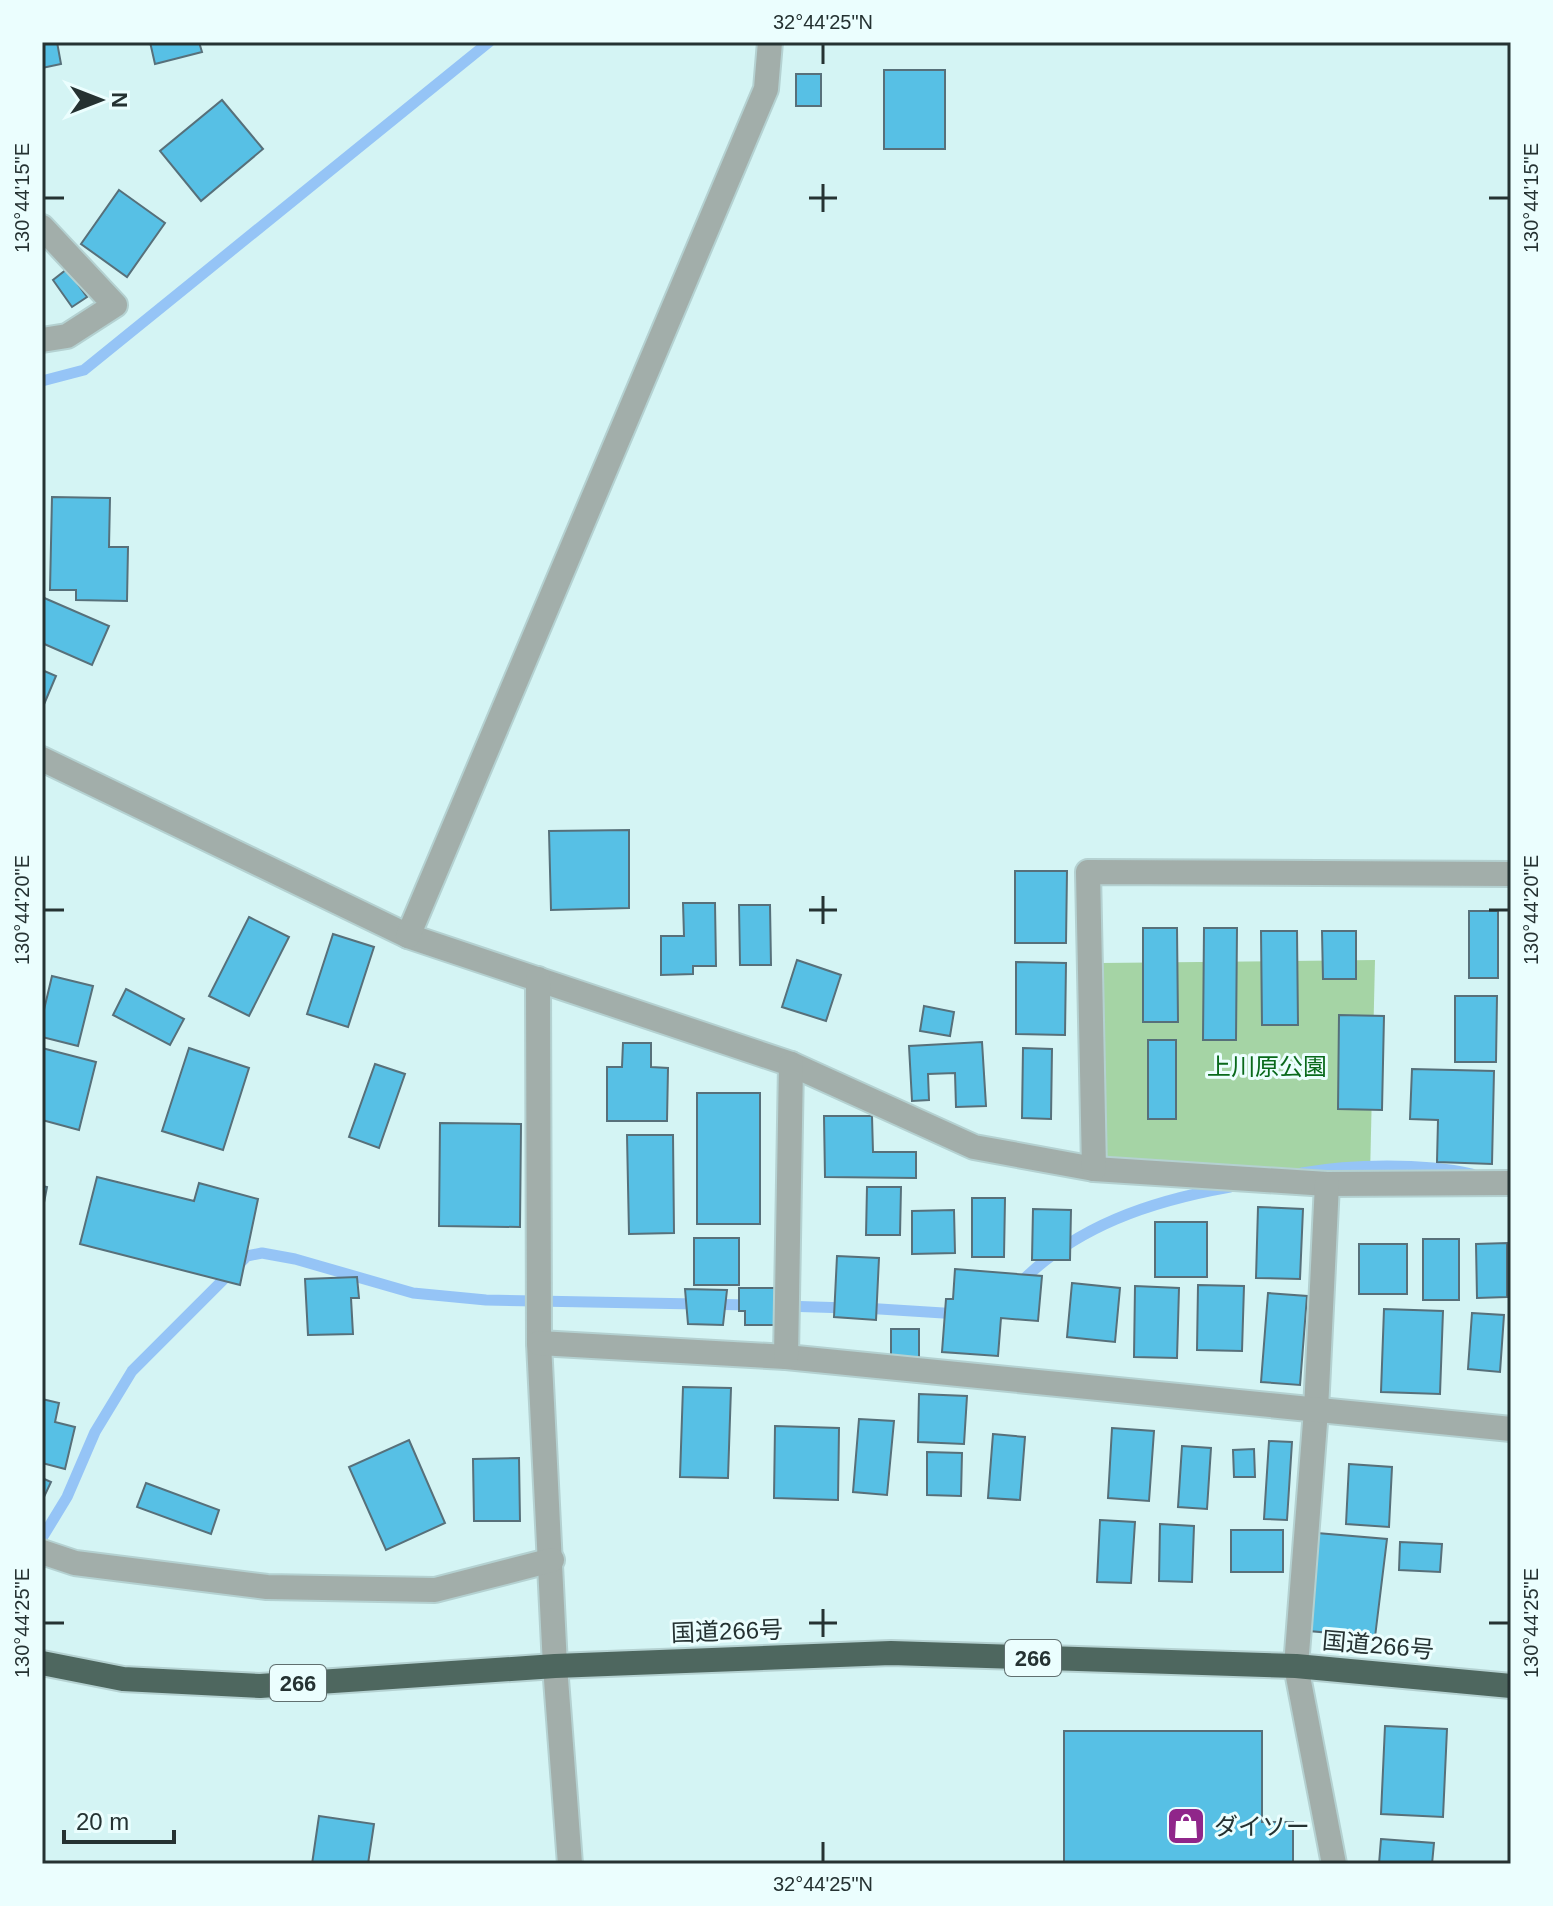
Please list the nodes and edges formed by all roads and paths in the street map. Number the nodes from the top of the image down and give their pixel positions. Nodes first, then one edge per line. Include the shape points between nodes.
1 (770, 42) edge
2 (42, 227) edge
3 (42, 340) edge
4 (42, 759) edge
5 (1511, 874) edge
6 (408, 936) junction
7 (538, 979) junction
8 (791, 1064) junction
9 (1094, 1169) junction
10 (1511, 1183) edge
11 (1327, 1184) junction
12 (539, 1343) junction
13 (786, 1357) junction
14 (1316, 1410) junction
15 (1511, 1429) edge
16 (42, 1552) edge
17 (552, 1560) junction
18 (42, 1663) edge
19 (555, 1666) junction
20 (1296, 1666) junction
21 (1511, 1686) edge
22 (570, 1864) edge
23 (1334, 1864) edge

1 - 6 street via 766,89
2 - 3 street via 115,305 67,336
4 - 6 street
5 - 9 street via 1088,872
6 - 7 street
7 - 8 street
7 - 12 street
8 - 9 street via 974,1147
8 - 13 street
9 - 11 street
10 - 11 street
11 - 14 street
12 - 13 street
12 - 17 street
13 - 14 street
14 - 15 street
14 - 20 street
16 - 17 street via 75,1563 267,1587 435,1590
17 - 19 street
18 - 19 highway, 国道266号 / 266 via 123,1679 260,1686
19 - 20 highway, 国道266号 / 266 via 891,1653
19 - 22 street
20 - 21 highway, 国道266号 / 266
20 - 23 street

